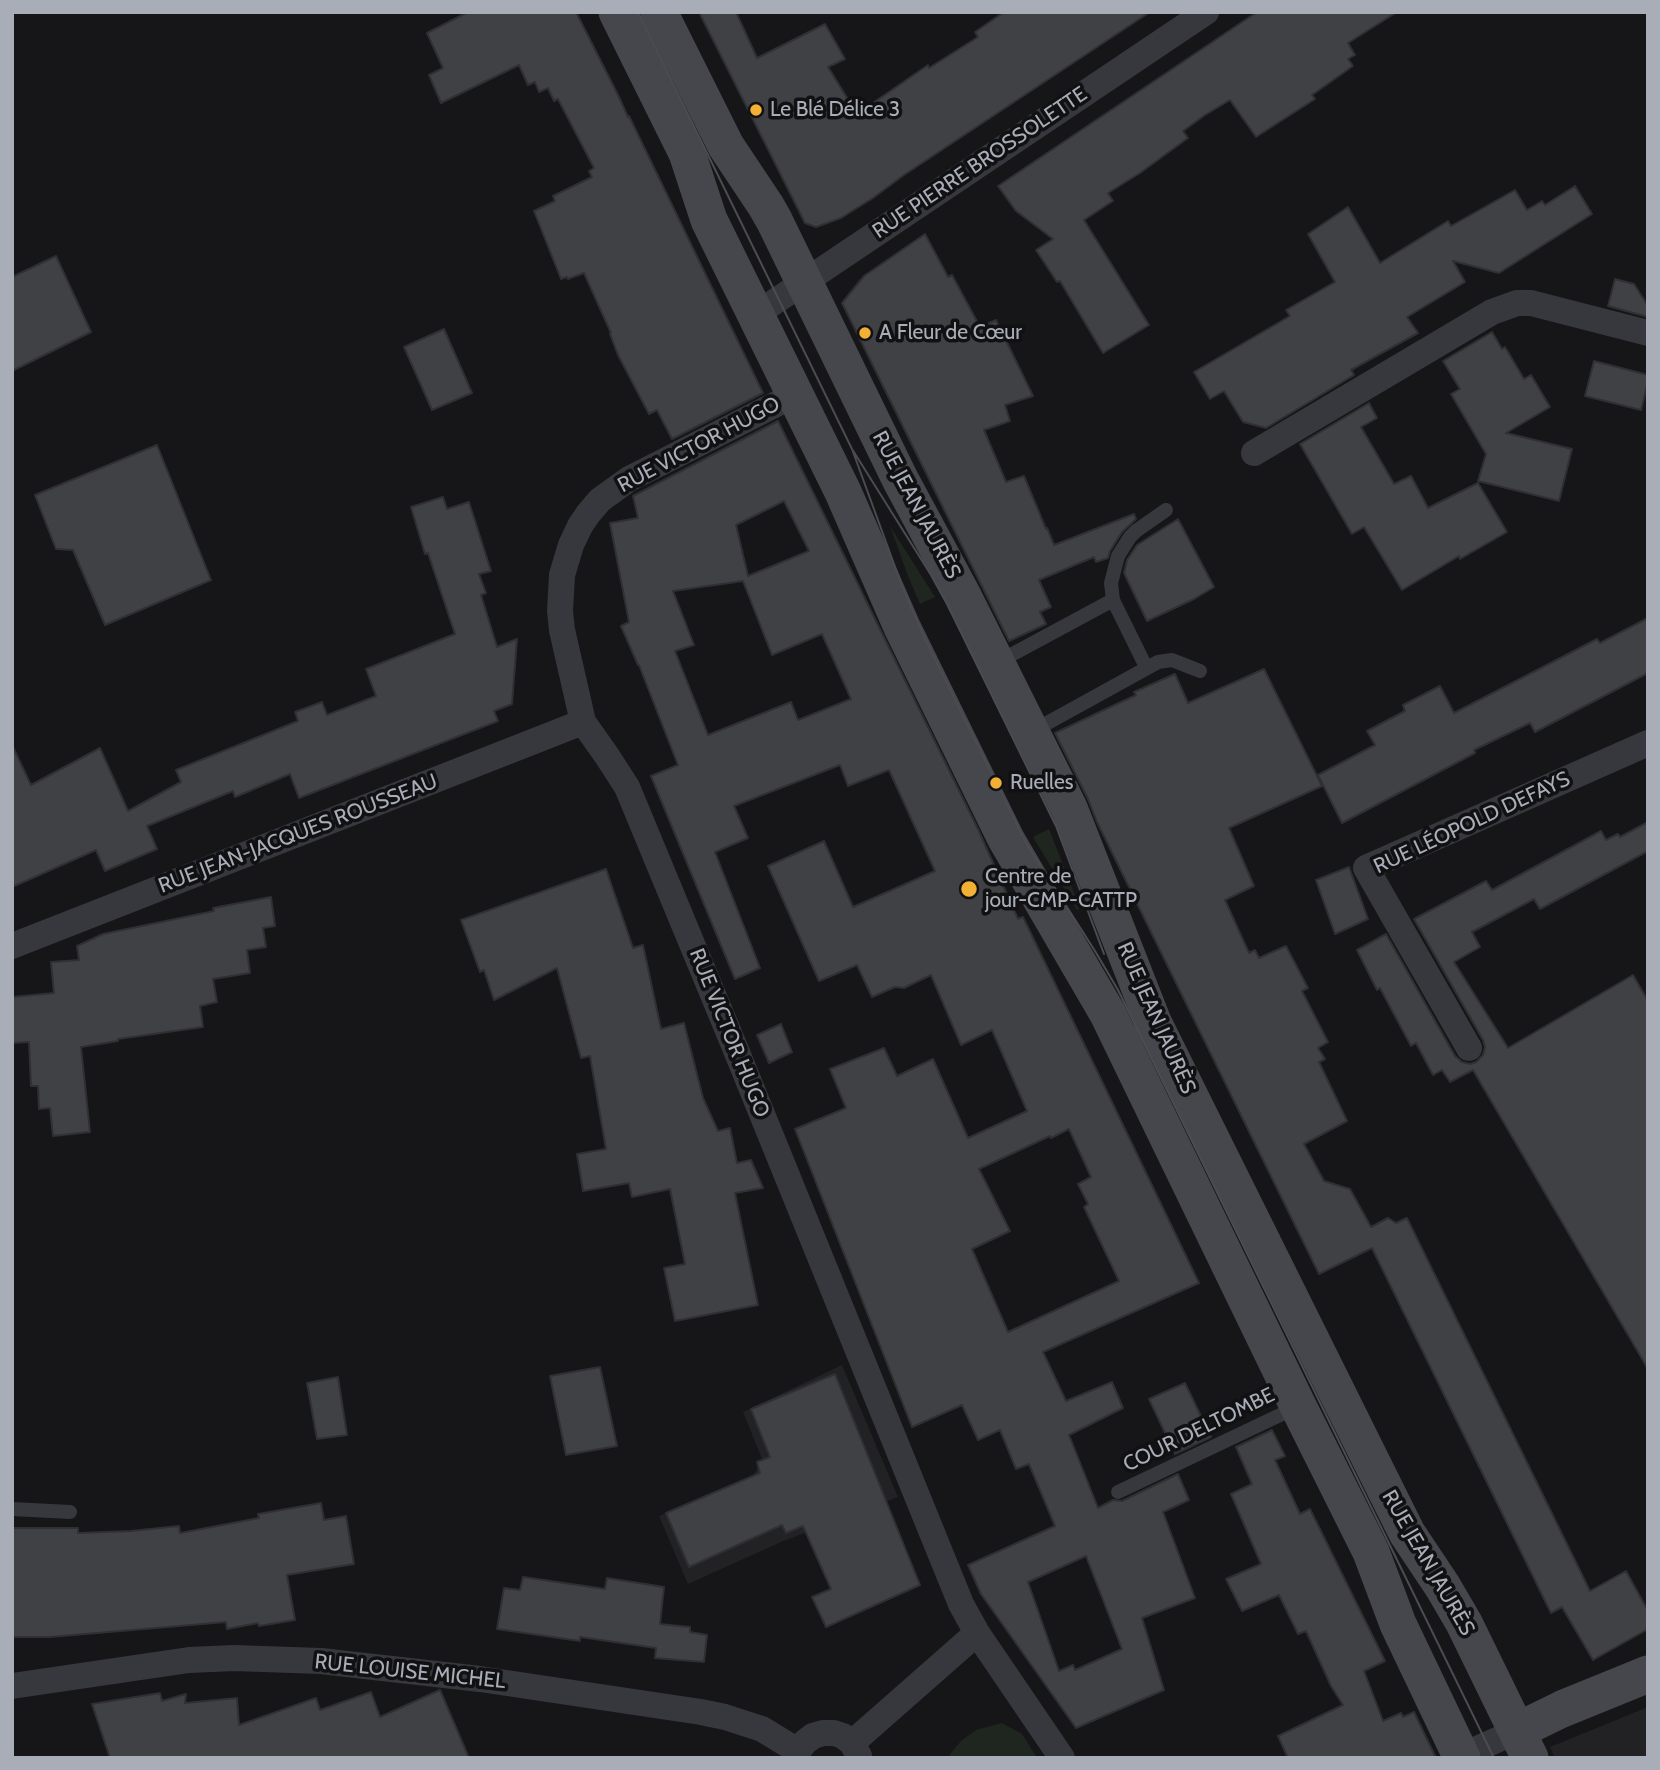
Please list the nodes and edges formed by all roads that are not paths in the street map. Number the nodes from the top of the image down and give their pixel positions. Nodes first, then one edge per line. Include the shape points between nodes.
1 (617, 12) edge
2 (659, 12) edge
3 (1206, 12) edge
4 (805, 281) junction
5 (755, 315) junction
6 (1648, 333) edge
7 (794, 395) junction
8 (1254, 453) dead end
9 (1166, 510) dead end
10 (1113, 600) junction
11 (996, 664) junction
12 (1146, 667) junction
13 (1200, 671) dead end
14 (583, 722) junction
15 (1030, 732) junction
16 (1648, 743) edge
17 (12, 946) edge
18 (1469, 1048) dead end
19 (1298, 1406) junction
20 (1118, 1492) dead end
21 (12, 1509) edge
22 (70, 1511) dead end
23 (977, 1633) junction
24 (1648, 1674) edge
25 (12, 1686) edge
26 (1524, 1744) edge
27 (856, 1750) edge
28 (797, 1754) edge
29 (1461, 1757) edge
30 (1062, 1758) edge

1 - 5 main road, RUE JEAN JAURÈS via 687,153 709,219
2 - 4 main road, RUE JEAN JAURÈS via 726,146 766,206
3 - 4 street, RUE PIERRE BROSSOLETTE
4 - 5 street, RUE PIERRE BROSSOLETTE
4 - 11 main road, RUE JEAN JAURÈS
5 - 7 main road, RUE JEAN JAURÈS
6 - 8 street via 1517,303 1492,312
7 - 14 street, RUE VICTOR HUGO via 629,479 588,514 571,545 560,593 562,630
7 - 19 main road, RUE JEAN JAURÈS via 1006,839 1108,1014
9 - 10 lane via 1136,531 1118,556 1111,583
10 - 11 lane
10 - 12 lane
11 - 15 main road, RUE JEAN JAURÈS
12 - 13 lane via 1172,660
12 - 15 lane
14 - 17 street, RUE JEAN-JACQUES ROUSSEAU
14 - 23 street, RUE VICTOR HUGO via 627,787 961,1604
15 - 26 main road, RUE JEAN JAURÈS via 1069,808 1153,1022 1407,1533 1465,1623
16 - 18 street, RUE LÉOPOLD DEFAYS via 1366,869
19 - 20 lane, COUR DELTOMBE
19 - 29 main road, RUE JEAN JAURÈS via 1371,1552 1398,1624
21 - 22 lane
23 - 27 street
23 - 30 street, RUE VICTOR HUGO
24 - 26 main road via 1562,1709
25 - 28 street, RUE LOUISE MICHEL via 189,1660 321,1661 701,1712 762,1729
26 - 29 street
27 - 28 street via 843,1736 823,1733 805,1742

